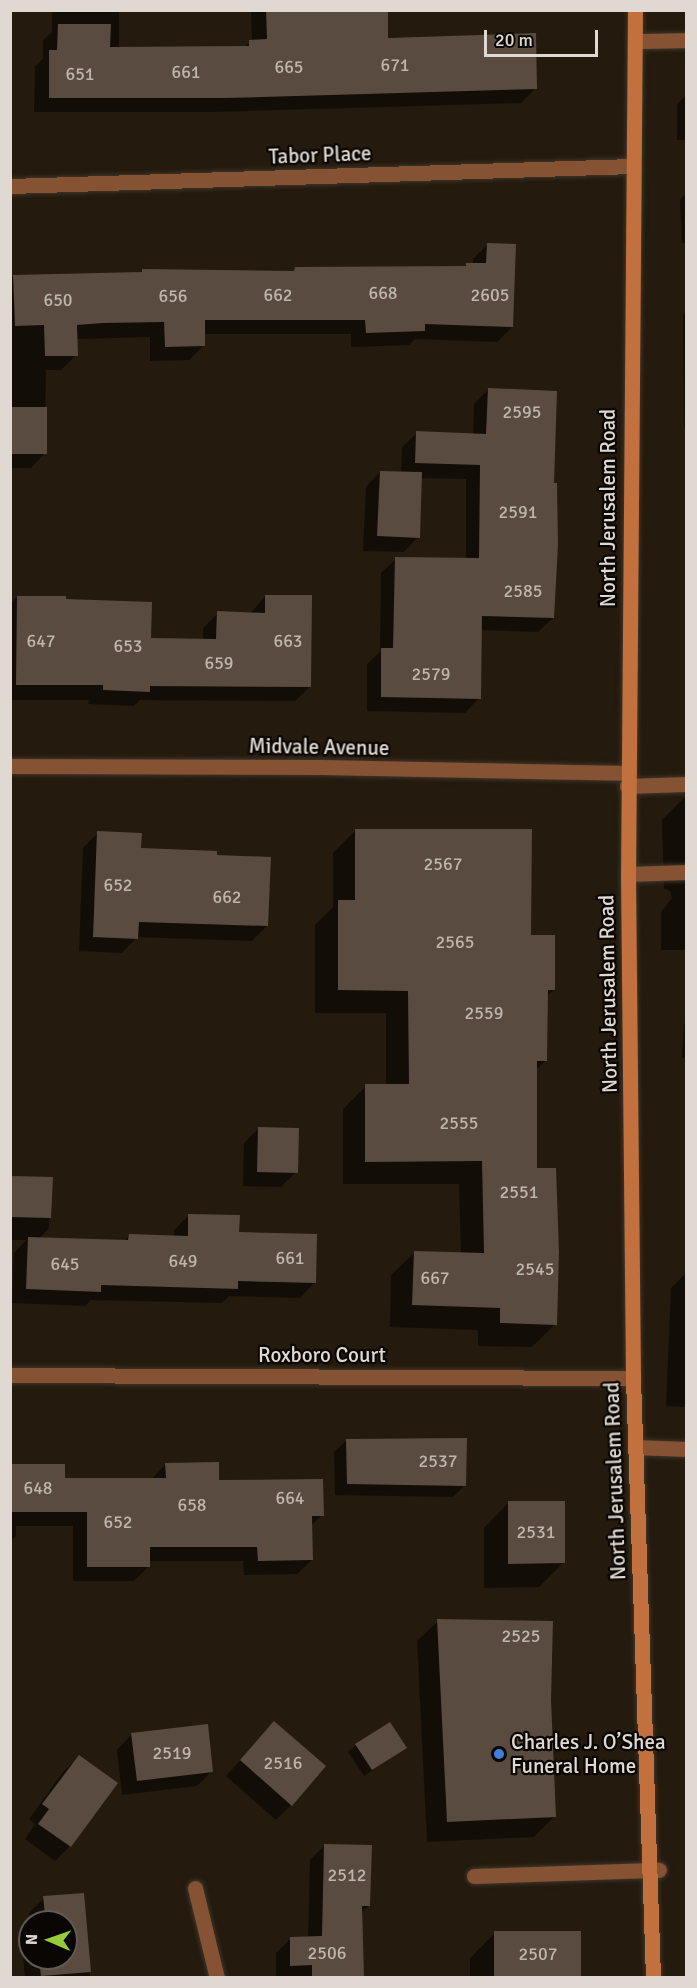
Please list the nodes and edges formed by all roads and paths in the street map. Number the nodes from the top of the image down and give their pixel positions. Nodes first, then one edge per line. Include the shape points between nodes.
1 (635, 10) edge
2 (687, 40) edge
3 (636, 41) junction
4 (632, 166) junction
5 (10, 186) edge
6 (10, 766) edge
7 (627, 780) junction
8 (687, 784) edge
9 (687, 872) edge
10 (628, 874) junction
11 (10, 1375) edge
12 (633, 1378) junction
13 (635, 1447) junction
14 (687, 1449) edge
15 (654, 1870) junction
16 (474, 1876) dead end
17 (195, 1888) dead end
18 (217, 1977) edge
19 (652, 1977) edge

1 - 3 main road, North Jerusalem Road
2 - 3 street
3 - 4 main road, North Jerusalem Road
4 - 5 street, Tabor Place
4 - 7 main road, North Jerusalem Road
6 - 7 street, Midvale Avenue via 309,767
7 - 8 street, Midvale Avenue
7 - 10 main road, North Jerusalem Road
9 - 10 street
10 - 12 main road, North Jerusalem Road
11 - 12 street, Roxboro Court
12 - 13 main road, North Jerusalem Road
13 - 14 street
13 - 15 main road, North Jerusalem Road
15 - 16 street
15 - 19 main road, North Jerusalem Road
17 - 18 street

